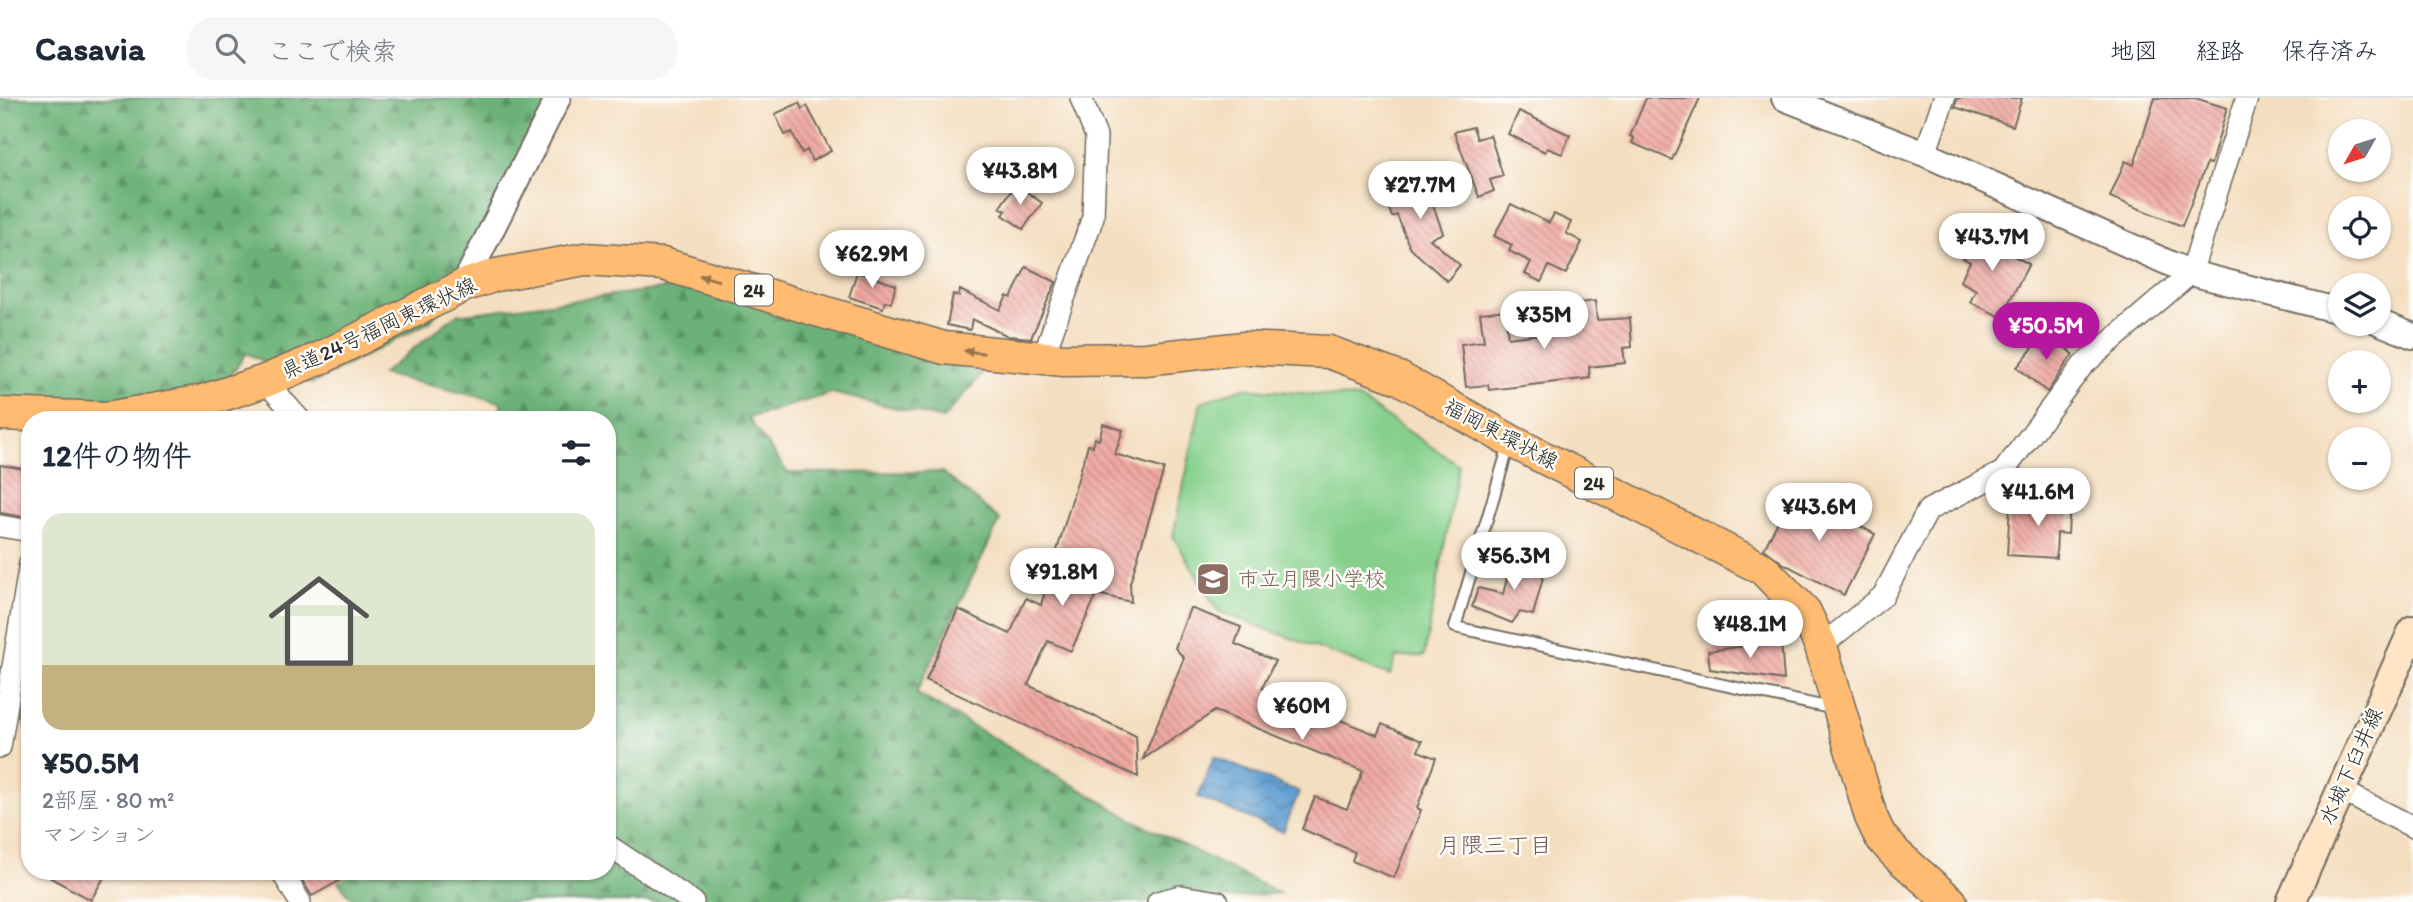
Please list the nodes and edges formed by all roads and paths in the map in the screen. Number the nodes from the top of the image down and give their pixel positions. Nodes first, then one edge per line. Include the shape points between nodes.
1 (558, 98) edge
2 (1082, 98) edge
3 (1784, 98) edge
4 (1944, 98) edge
5 (2247, 98) edge
6 (1925, 154) junction
7 (2191, 273) junction
8 (463, 286) junction
9 (2328, 308) edge
10 (2391, 328) edge
11 (2413, 337) edge
12 (1042, 360) junction
13 (265, 381) junction
14 (147, 411) edge
15 (292, 411) edge
16 (0, 414) edge
17 (21, 415) edge
18 (1511, 441) junction
19 (0, 526) edge
20 (21, 530) edge
21 (21, 605) edge
22 (2413, 630) edge
23 (1821, 646) junction
24 (5, 680) edge
25 (1838, 709) junction
26 (0, 747) edge
27 (2340, 790) junction
28 (2413, 827) edge
29 (616, 851) edge
30 (287, 880) edge
31 (300, 902) edge
32 (693, 902) edge
33 (1158, 902) edge
34 (1217, 902) edge
35 (1951, 902) edge
36 (2291, 902) edge

1 - 8 street
2 - 12 street via 1096,136 1093,216
3 - 6 street
4 - 6 street
5 - 7 street
6 - 7 street
7 - 9 street
7 - 23 street via 2083,365 2003,472 1928,510 1882,596
12 -> 8 main road, 県道24号福岡東環状線 / 24 via 944,348 663,264 585,259 496,275
8 - 13 main road, 県道24号福岡東環状線 / 24
10 - 11 street
12 - 18 main road, 福岡東環状線 / 24 via 1145,359 1244,348 1329,352 1399,378
13 - 14 main road, 県道24号福岡東環状線 / 24 via 203,401
13 - 15 street
16 - 17 main road, 県道24号福岡東環状線 / 24
18 - 23 main road, 福岡東環状線 / 24 via 1763,569 1805,612
18 - 25 lane via 1455,627
19 - 20 street
21 - 24 street
22 - 27 main road, 水城下臼井線
23 - 25 main road, 福岡東環状線 / 24
24 - 26 street
25 - 35 main road, 福岡東環状線 / 24 via 1880,836
27 - 28 street
27 - 36 main road, 水城下臼井線
29 - 32 street
30 - 31 street
33 - 34 street via 1181,896

